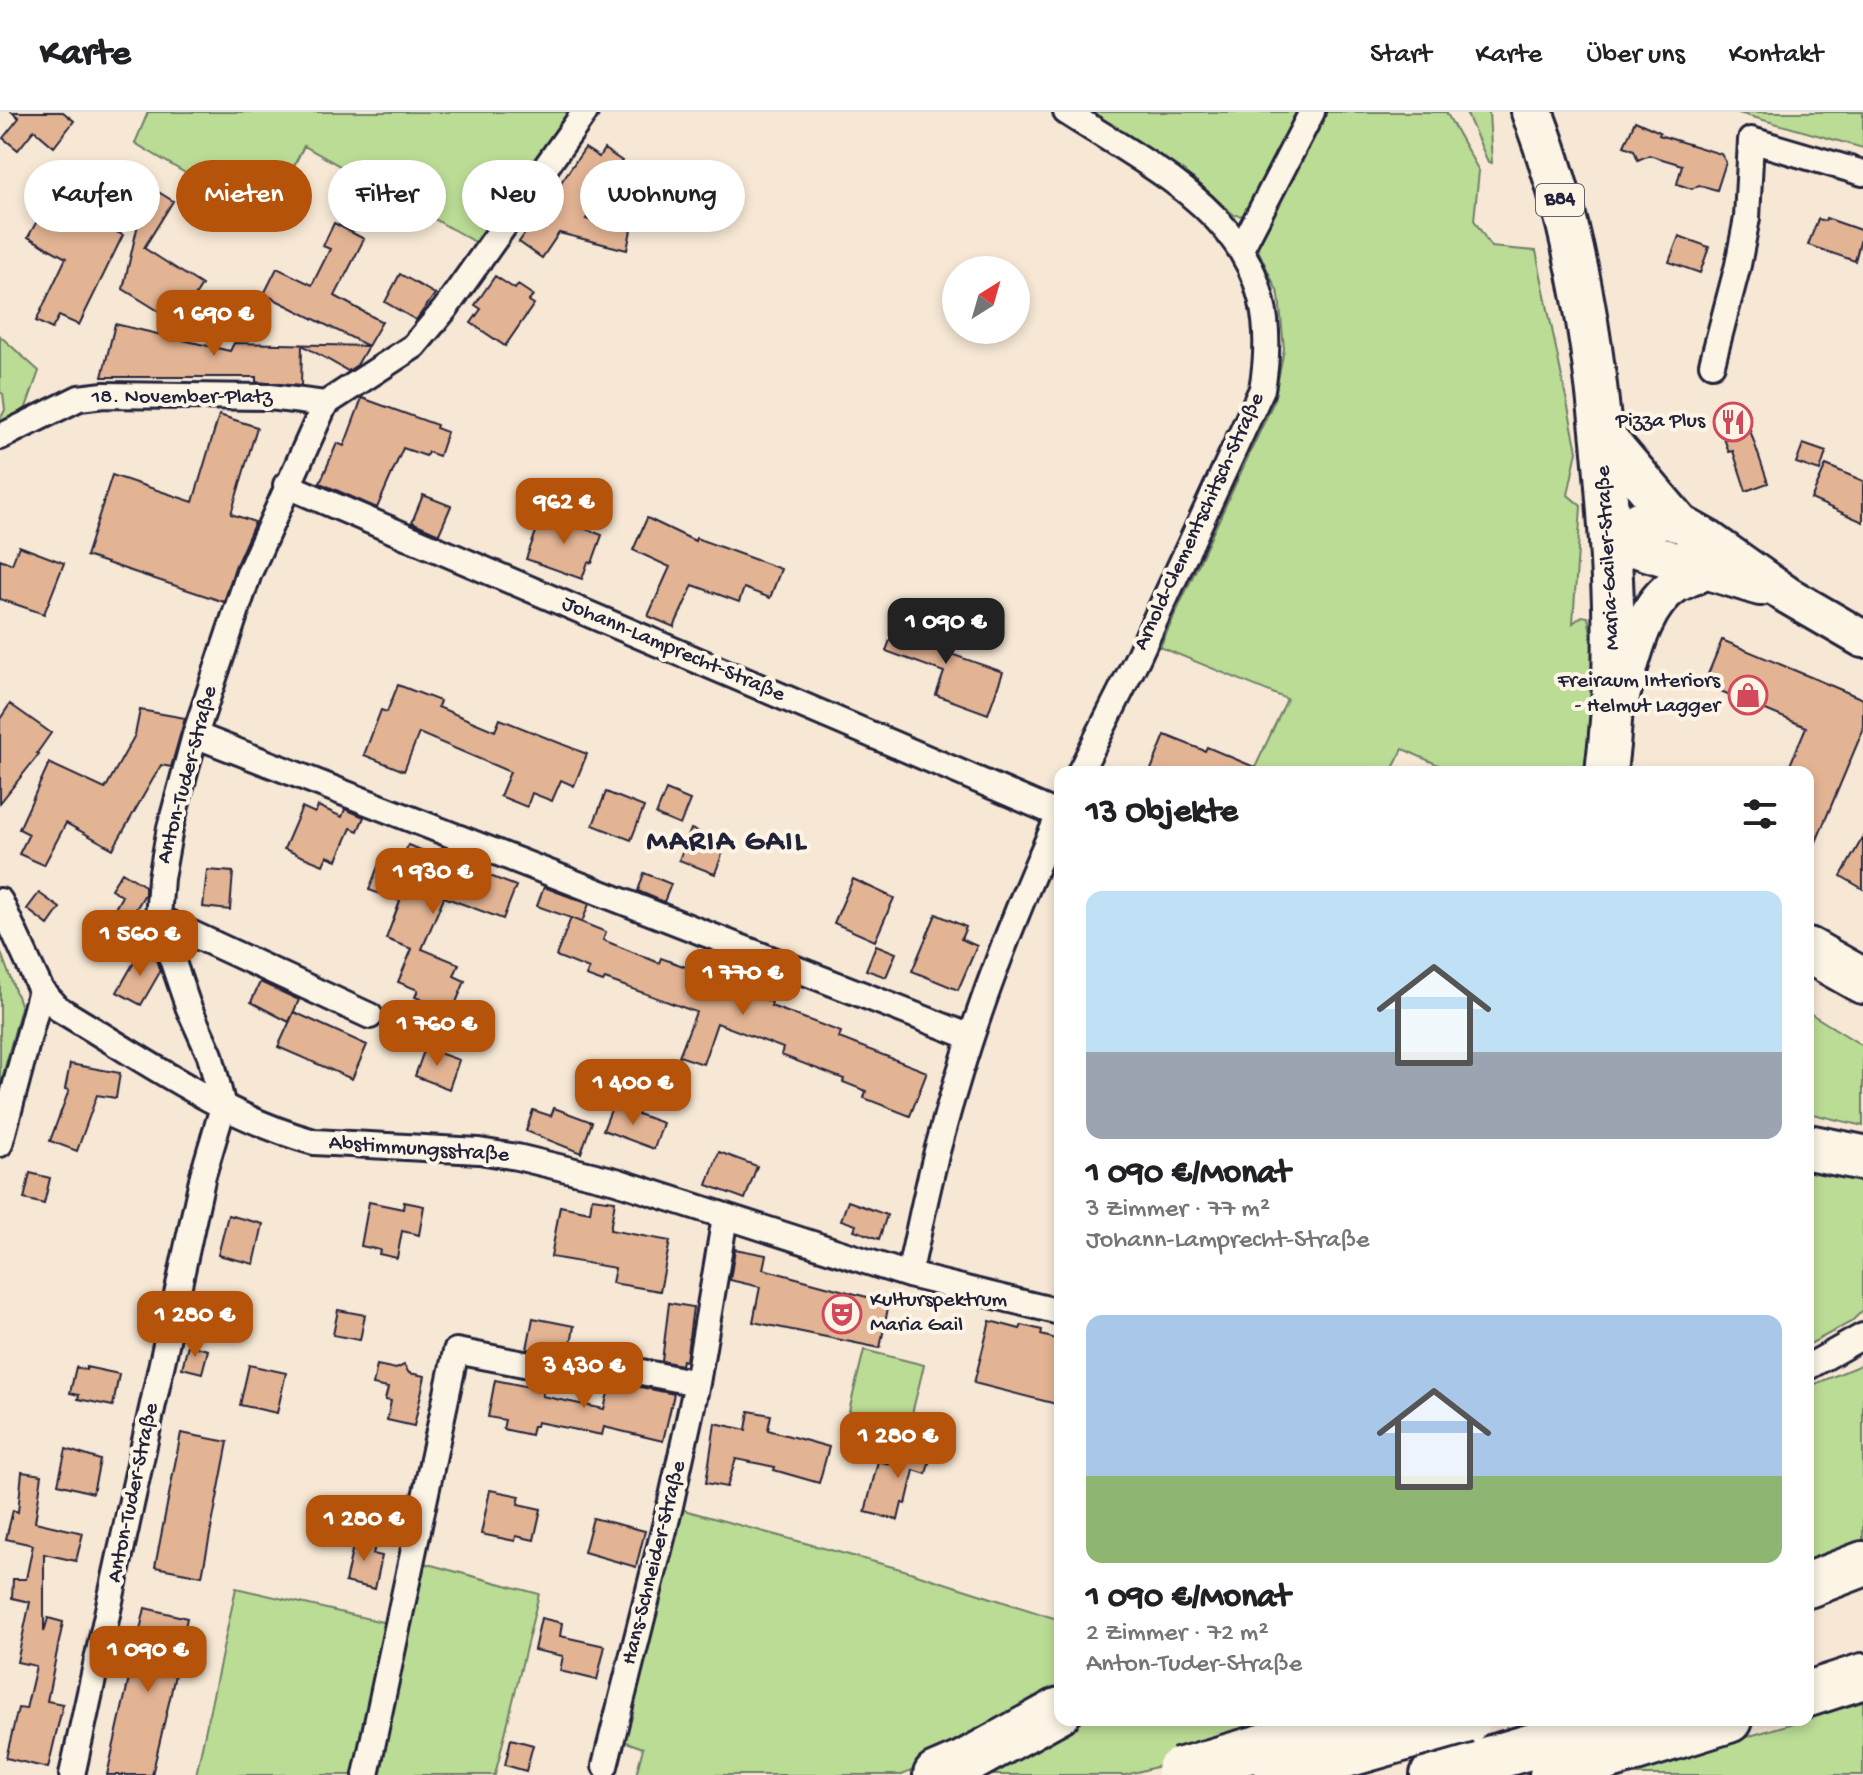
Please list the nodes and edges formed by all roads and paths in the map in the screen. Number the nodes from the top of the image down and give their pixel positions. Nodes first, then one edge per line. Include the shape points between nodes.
1 (585, 112) edge
2 (1066, 112) edge
3 (1312, 112) edge
4 (1532, 112) edge
5 (1863, 173) edge
6 (1241, 249) junction
7 (1712, 364) dead end
8 (325, 404) junction
9 (1602, 434) junction
10 (0, 437) edge
11 (286, 485) junction
12 (1676, 521) junction
13 (1610, 537) junction
14 (1705, 571) junction
15 (1787, 595) junction
16 (1863, 639) edge
17 (1613, 718) junction
18 (195, 735) junction
19 (1083, 766) edge
20 (1607, 766) edge
21 (1054, 811) edge
22 (1054, 828) edge
23 (0, 901) edge
24 (158, 918) junction
25 (1814, 953) edge
26 (1863, 981) edge
27 (41, 990) junction
28 (370, 1016) dead end
29 (971, 1037) junction
30 (223, 1107) junction
31 (0, 1144) edge
32 (1814, 1148) edge
33 (1863, 1158) edge
34 (725, 1217) junction
35 (909, 1275) junction
36 (1054, 1311) edge
37 (1863, 1336) edge
38 (1814, 1364) edge
39 (697, 1383) junction
40 (1863, 1564) edge
41 (1814, 1583) edge
42 (1863, 1598) edge
43 (1814, 1614) edge
44 (1863, 1646) edge
45 (1814, 1661) edge
46 (1863, 1676) edge
47 (1814, 1692) edge
48 (1054, 1713) edge
49 (1321, 1726) edge
50 (1334, 1726) edge
51 (1428, 1726) edge
52 (1447, 1726) edge
53 (1690, 1726) edge
54 (1626, 1736) edge
55 (605, 1766) dead end
56 (1170, 1773) edge
57 (72, 1775) edge
58 (366, 1775) edge
59 (936, 1775) edge
60 (1276, 1775) edge
61 (1305, 1775) edge
62 (1413, 1775) edge
63 (1433, 1775) edge
64 (1552, 1775) edge

1 - 8 street via 414,346
2 - 6 street, Arnold-Clementschitsch-Straße via 1169,178 1213,214
3 - 6 street
4 - 9 main road, Maria-Gailer-Straße / B84 via 1583,290
5 - 7 street via 1751,140 1747,218
6 - 19 street, Arnold-Clementschitsch-Straße via 1260,287 1266,365 1262,389
8 - 10 street, 18. November-Platz via 270,397 104,395 79,398
8 - 11 street, Anton-Tuder-Straße
9 - 12 main road
9 - 13 main road, Maria-Gailer-Straße / B84
11 - 18 street, Anton-Tuder-Straße via 249,573
11 - 21 street, Johann-Lamprecht-Straße
12 - 13 main road via 1640,519
12 - 15 main road
13 - 14 main road
13 - 17 main road, Maria-Gailer-Straße / B84
14 - 15 main road
14 - 17 main road via 1675,585 1656,603
15 - 16 main road
17 - 20 main road, Maria-Gailer-Straße / B84
18 - 24 street, Anton-Tuder-Straße via 170,828
18 - 29 street
22 - 29 street via 1013,920
23 - 27 street, Abstimmungsstraße
24 - 28 street
24 - 30 street, Anton-Tuder-Straße via 210,1055
25 - 26 highway
27 - 30 street, Abstimmungsstraße via 59,1009
27 - 31 street
29 - 35 street via 938,1145
30 - 34 street, Abstimmungsstraße via 314,1142 517,1157 616,1181
30 - 57 street, Anton-Tuder-Straße via 203,1175
32 - 33 highway
34 - 35 street, Abstimmungsstraße
34 - 39 street, Hans-Schneider-Straße
35 - 36 street, Abstimmungsstraße
37 - 38 street
39 - 55 street, Hans-Schneider-Straße
39 - 58 street via 606,1365 566,1372 456,1351
40 - 41 highway
42 - 43 highway
44 - 45 highway
46 - 47 highway
48 - 59 highway
49 - 61 main road
50 - 56 highway, bridge
51 - 62 street
52 - 60 highway, bridge
53 - 54 highway
54 - 63 highway
54 - 64 highway

